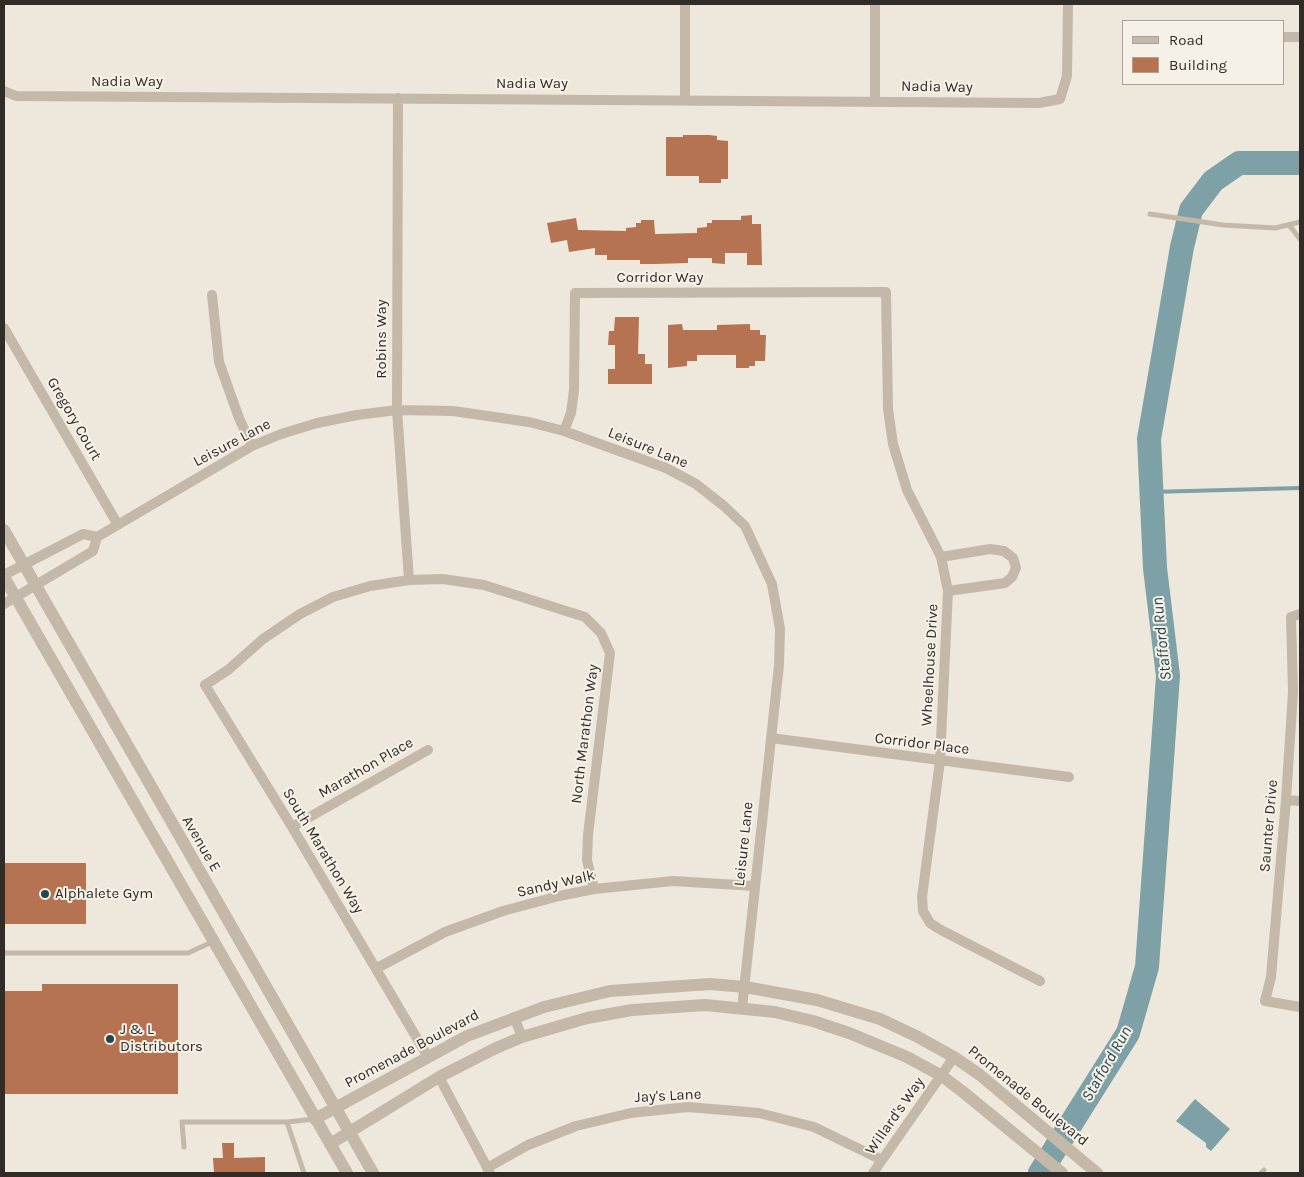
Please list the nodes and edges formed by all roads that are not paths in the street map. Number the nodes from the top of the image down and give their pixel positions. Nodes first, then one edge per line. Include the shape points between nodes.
1 (685, 4) edge
2 (875, 4) edge
3 (1068, 4) edge
4 (1285, 37) dead end
5 (1300, 37) edge
6 (4, 91) edge
7 (398, 98) junction
8 (685, 100) junction
9 (875, 101) junction
10 (1150, 214) dead end
11 (1300, 222) edge
12 (1289, 224) junction
13 (1300, 239) edge
14 (886, 292) joint
15 (212, 295) dead end
16 (4, 328) edge
17 (397, 410) junction
18 (564, 431) junction
19 (252, 446) junction
20 (118, 525) junction
21 (4, 530) edge
22 (97, 537) junction
23 (941, 557) junction
24 (23, 564) junction
25 (4, 576) edge
26 (409, 580) junction
27 (36, 586) junction
28 (948, 591) junction
29 (16, 598) junction
30 (4, 604) edge
31 (1295, 615) edge
32 (228, 670) joint
33 (771, 738) junction
34 (428, 750) dead end
35 (940, 762) junction
36 (1069, 776) dead end
37 (1286, 800) junction
38 (1300, 801) edge
39 (292, 827) junction
40 (755, 886) junction
41 (594, 889) junction
42 (232, 930) junction
43 (212, 942) junction
44 (4, 953) edge
45 (377, 968) junction
46 (1040, 981) dead end
47 (745, 987) junction
48 (1300, 1007) edge
49 (742, 1008) junction
50 (514, 1017) junction
51 (522, 1037) junction
52 (954, 1057) junction
53 (428, 1058) junction
54 (942, 1076) junction
55 (439, 1078) junction
56 (335, 1109) junction
57 (315, 1119) junction
58 (288, 1122) junction
59 (349, 1133) junction
60 (330, 1144) junction
61 (184, 1147) dead end
62 (882, 1160) junction
63 (488, 1170) edge
64 (304, 1173) edge
65 (347, 1173) edge
66 (372, 1173) edge
67 (872, 1173) edge
68 (1062, 1173) edge
69 (1097, 1173) edge

1 - 8 street
2 - 9 street
3 - 9 street, Nadia Way via 1067,76 1060,99 1039,104
4 - 5 street
6 - 7 street, Nadia Way via 16,96
7 - 8 street, Nadia Way
7 - 17 street, Robins Way
8 - 9 street, Nadia Way
10 - 12 lane via 1223,225 1275,228
11 - 12 lane
12 - 13 lane
14 - 18 street, Corridor Way via 575,293 574,390 571,413
14 - 23 street, Wheelhouse Drive via 888,400 893,444 907,490
15 - 19 street via 219,362 235,410
16 - 20 street, Gregory Court
17 - 18 street, Leisure Lane via 491,415
17 - 19 street, Leisure Lane via 317,423
17 - 26 street, Robins Way
18 - 33 street, Leisure Lane via 666,468 696,484 746,526 772,584 780,629
19 - 20 street, Leisure Lane
20 - 22 street, Leisure Lane
21 - 24 street, Avenue E
22 - 24 street, Leisure Lane via 83,534
22 - 27 street, Leisure Lane via 93,551
23 - 28 street, Wheelhouse Drive
23 - 28 street via 990,549 1004,551 1013,558 1016,568 1005,583
24 - 25 street, Leisure Lane
24 - 27 street, Avenue E
25 - 29 street
26 - 32 street, North Marathon Way via 370,586 333,597 263,639
26 - 41 street, North Marathon Way via 443,579 484,585 585,617 601,633 610,653 588,835 587,860
27 - 29 street, Leisure Lane
27 - 42 street, Avenue E
28 - 35 street, Wheelhouse Drive
29 - 30 street, Leisure Lane
29 - 43 street
31 - 37 street, Saunter Drive
32 - 39 street, South Marathon Way via 205,685
33 - 35 street, Corridor Place
33 - 40 street, Leisure Lane
34 - 39 street, Marathon Place
35 - 36 street, Corridor Place
35 - 46 street, Wheelhouse Drive via 922,897 924,912 930,923 940,930
37 - 38 street
37 - 48 street, Saunter Drive via 1271,977 1265,1002
39 - 45 street, South Marathon Way
40 - 41 street, Sandy Walk via 673,881
40 - 47 street, Leisure Lane
41 - 45 street, Sandy Walk via 503,911 446,932
42 - 43 street
42 - 56 street, Avenue E
43 - 44 lane via 188,953
43 - 57 street
45 - 53 street, South Marathon Way
47 - 49 street, Leisure Lane
47 - 50 street, Promenade Boulevard via 701,984 610,991
47 - 52 street, Promenade Boulevard via 848,1008 880,1019
49 - 51 street via 669,1006 632,1010 587,1018
49 - 54 street via 775,1012 850,1033
50 - 51 street
50 - 53 street, Promenade Boulevard via 467,1036
51 - 55 street
52 - 54 street, Willard's Way
52 - 69 street, Promenade Boulevard
53 - 56 street, Promenade Boulevard
54 - 62 street, Willard's Way
54 - 68 street
55 - 59 street
55 - 63 street
56 - 57 street, Promenade Boulevard
56 - 59 street, Avenue E
57 - 58 lane
57 - 60 street
58 - 61 lane via 182,1122
58 - 64 lane
59 - 60 street
59 - 66 street, Avenue E
60 - 65 street
62 - 63 street, Jay's Lane via 814,1127 759,1113 688,1107 631,1113 576,1126 528,1145
62 - 67 street, Willard's Way

